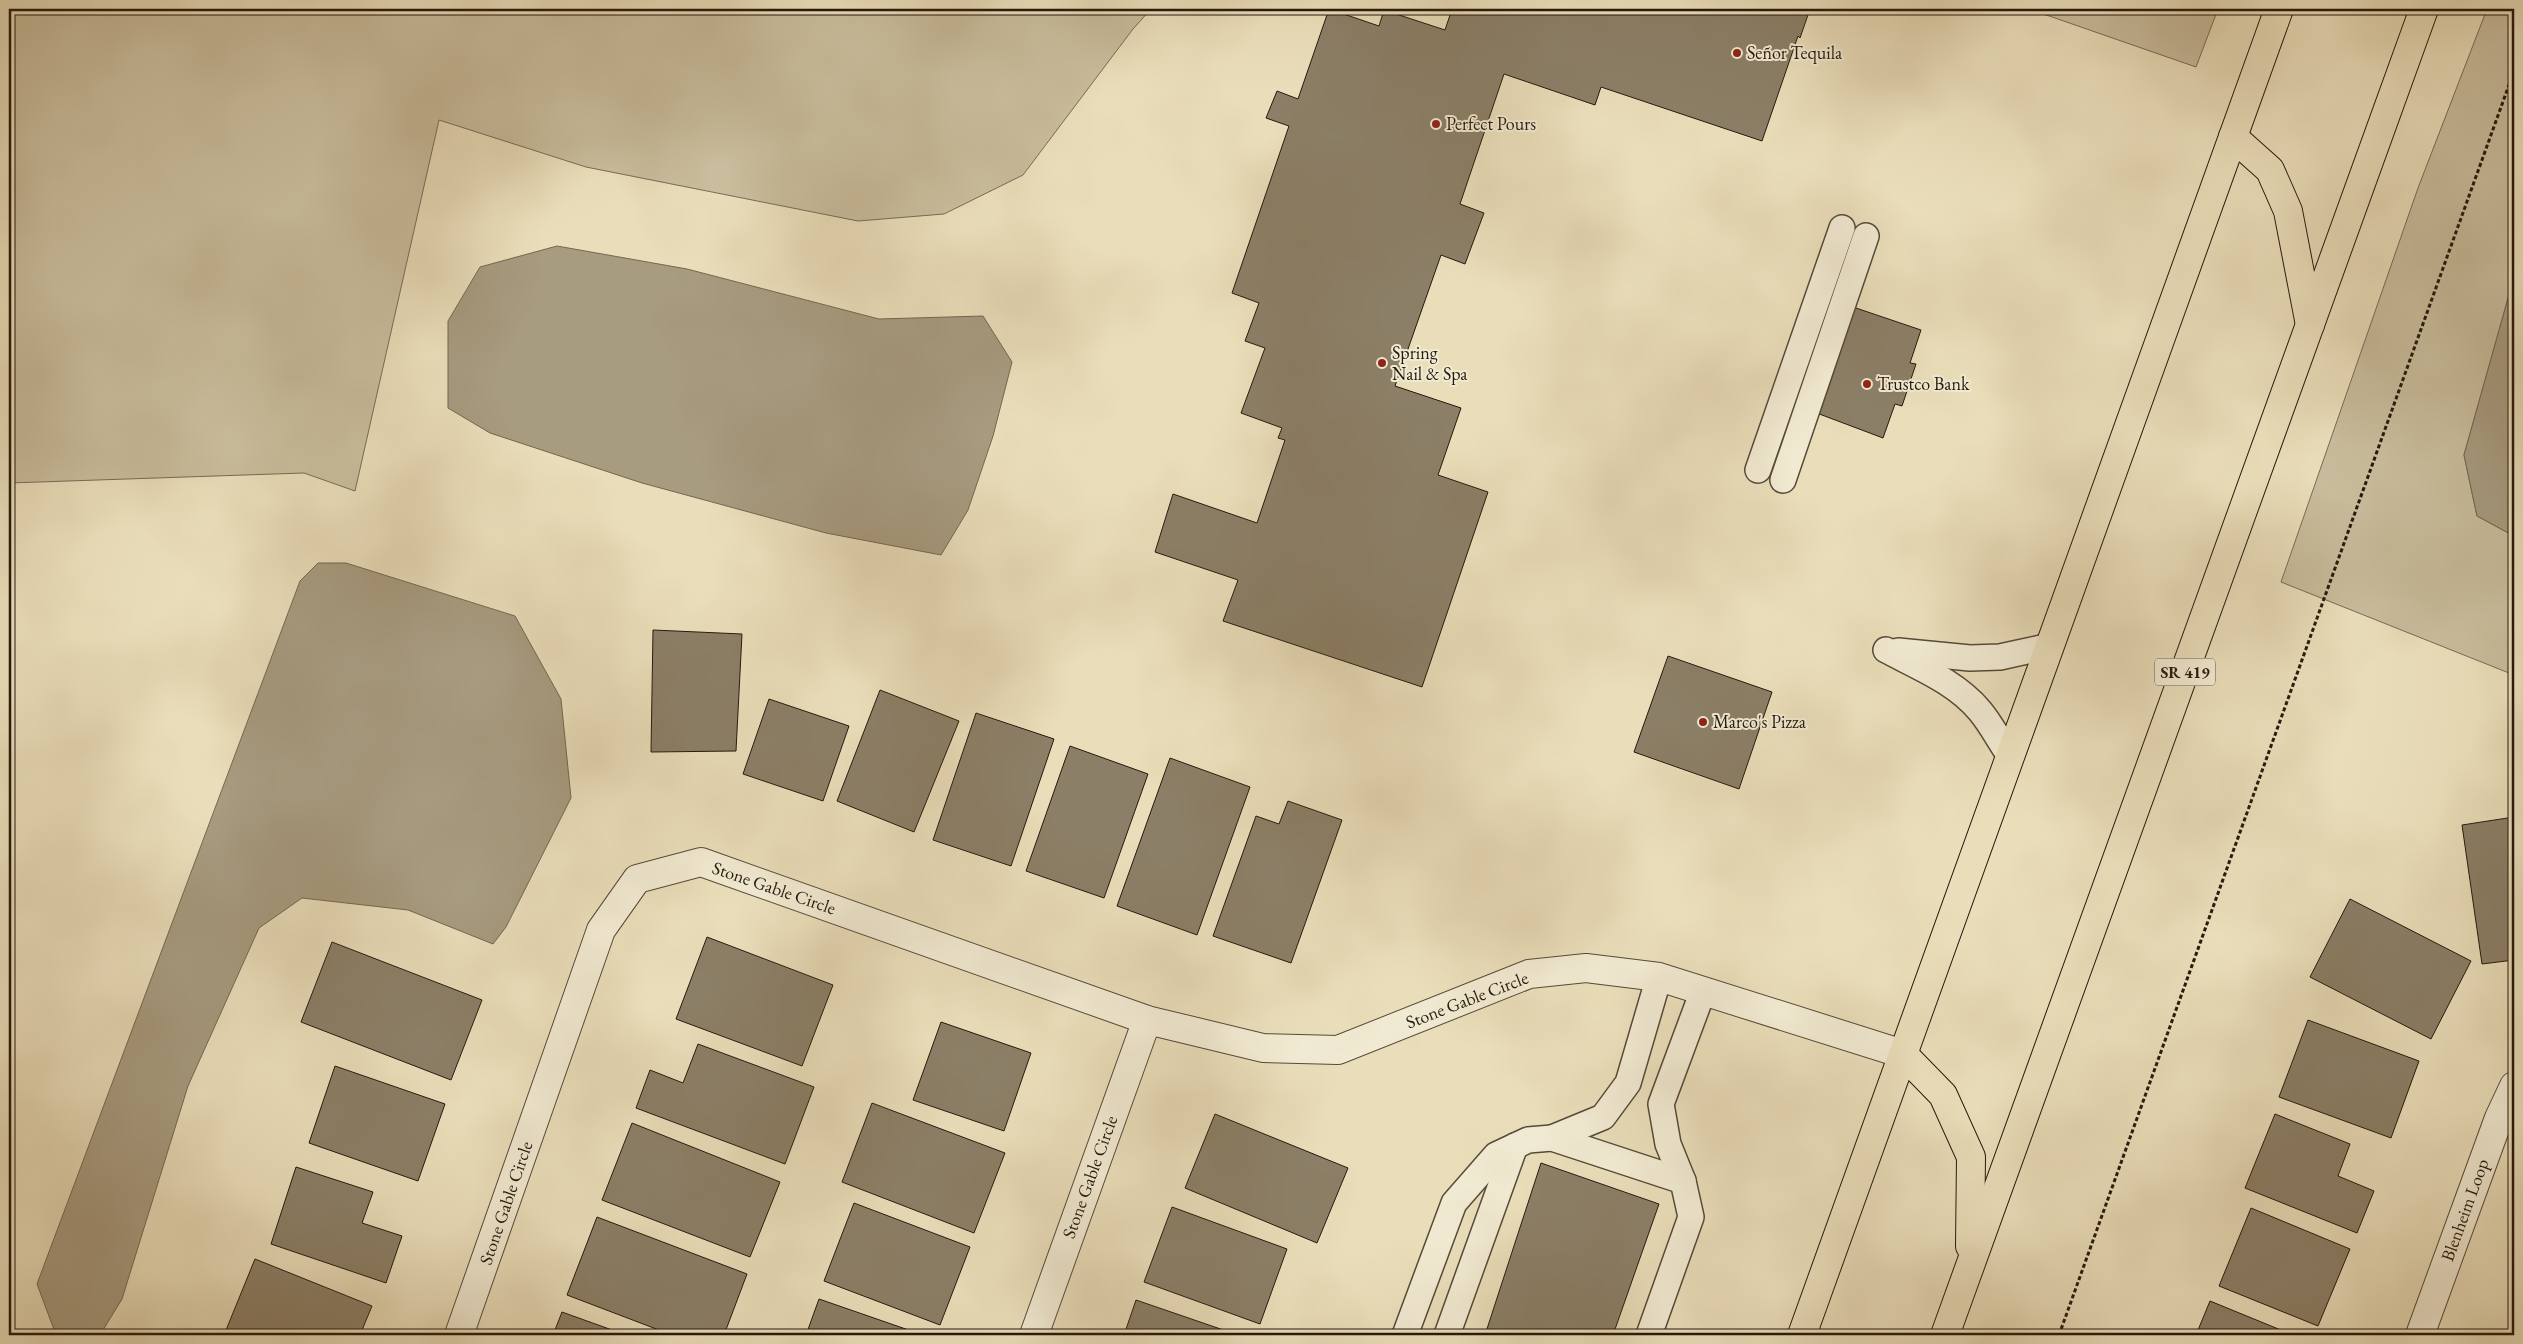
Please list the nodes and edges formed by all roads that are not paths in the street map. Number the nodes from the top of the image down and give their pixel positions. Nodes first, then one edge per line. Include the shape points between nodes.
1 (2279, 9) edge
2 (2424, 9) edge
3 (2234, 137) junction
4 (1842, 228) dead end
5 (1866, 236) dead end
6 (2310, 325) junction
7 (1758, 470) dead end
8 (1783, 480) dead end
9 (2050, 646) junction
10 (2010, 756) junction
11 (1659, 977) junction
12 (1702, 991) junction
13 (1147, 1020) junction
14 (1903, 1054) junction
15 (2514, 1086) edge
16 (1552, 1138) junction
17 (1515, 1146) junction
18 (1683, 1182) junction
19 (1969, 1267) junction
20 (459, 1335) edge
21 (1034, 1335) edge
22 (1405, 1335) edge
23 (1447, 1335) edge
24 (1649, 1335) edge
25 (1802, 1335) edge
26 (1945, 1335) edge
27 (2420, 1335) edge

1 - 3 main road
2 - 6 main road, SR 419
3 - 6 main road via 2270,170 2288,211
3 - 9 main road
4 - 7 lane
5 - 8 lane
6 - 19 main road, SR 419
9 - 10 main road
9 - 10 lane via 2000,657 1977,658 1886,650 1939,678 1967,698 1981,712
10 - 14 main road
11 - 12 street, Stone Gable Circle
11 - 13 street, Stone Gable Circle via 1586,968 1529,974 1338,1050 1263,1048
11 - 16 lane via 1628,1082 1603,1117
12 - 14 street, Stone Gable Circle
12 - 18 lane via 1661,1104 1668,1144
13 - 20 street, Stone Gable Circle via 701,862 637,879 601,930
13 - 21 street, Stone Gable Circle
14 - 19 main road via 1943,1095 1971,1157
14 - 25 main road
15 - 27 street, Blenheim Loop via 2499,1118
16 - 17 lane via 1528,1140
16 - 18 lane
17 - 22 lane via 1496,1155 1454,1203
17 - 23 lane
18 - 24 lane via 1691,1217
19 - 26 main road, SR 419

